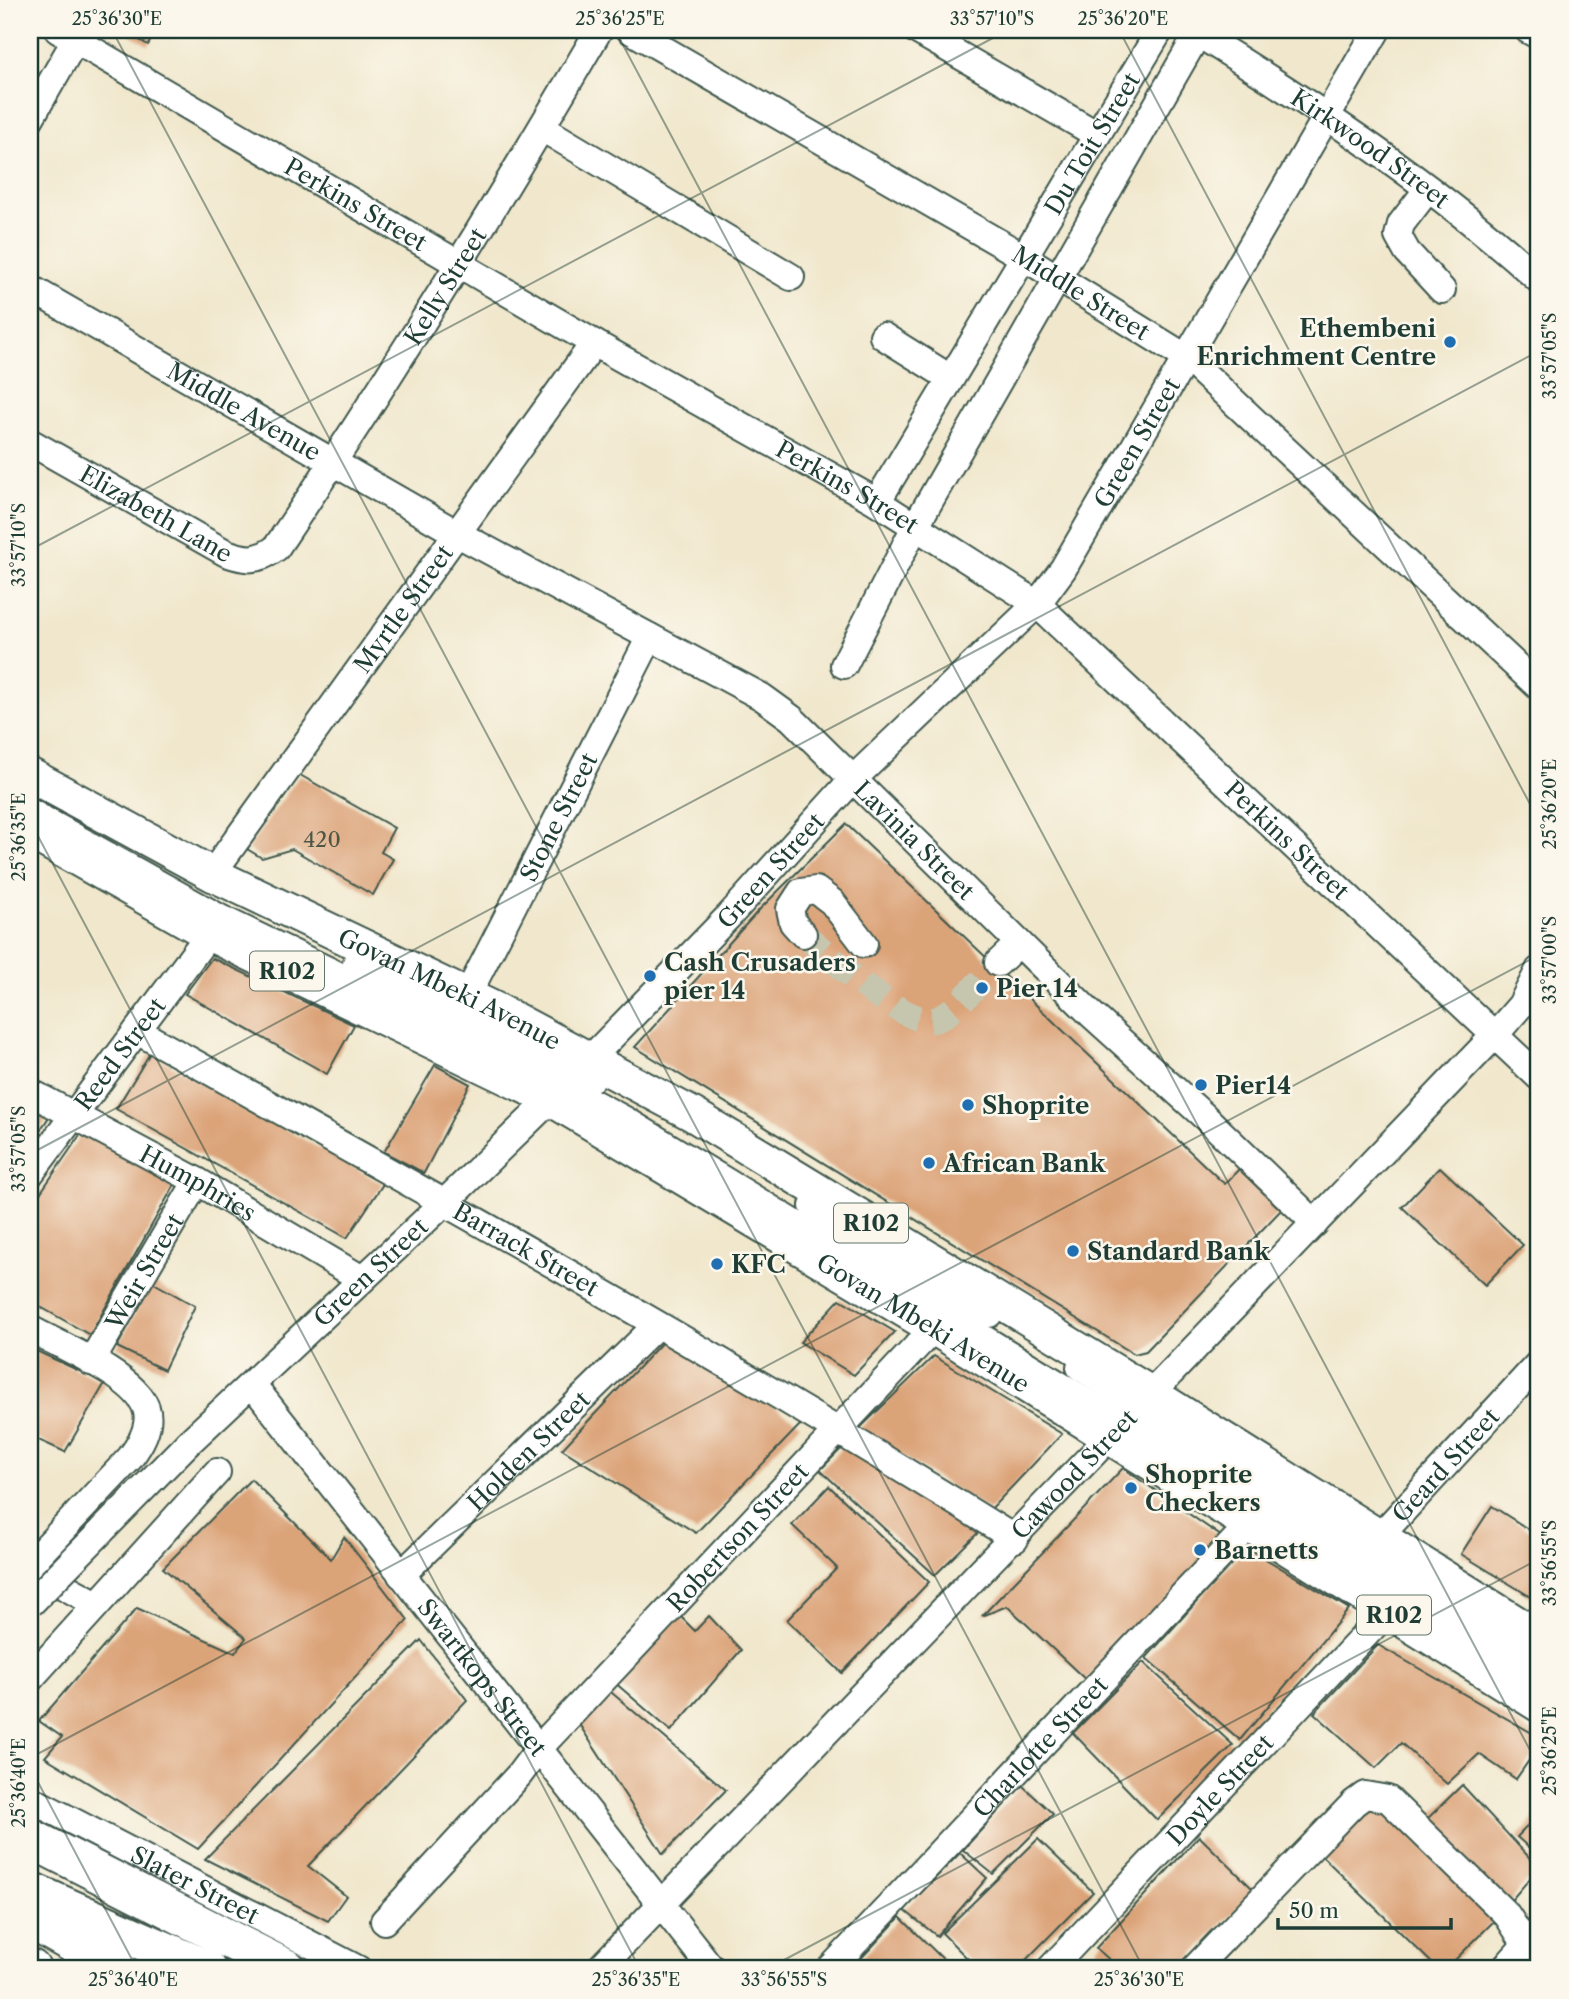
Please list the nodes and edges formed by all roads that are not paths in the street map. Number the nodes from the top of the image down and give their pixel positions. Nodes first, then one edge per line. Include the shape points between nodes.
1 (599, 30) edge
2 (630, 30) edge
3 (916, 30) edge
4 (1160, 30) edge
5 (1377, 30) edge
6 (1528, 30) edge
7 (1197, 31) edge
8 (71, 33) edge
9 (1539, 36) edge
10 (1325, 116) junction
11 (30, 119) edge
12 (542, 128) junction
13 (1096, 134) junction
14 (1428, 189) junction
15 (1022, 256) junction
16 (461, 264) junction
17 (791, 277) dead end
18 (1058, 278) junction
19 (1539, 280) edge
20 (30, 288) edge
21 (1442, 290) dead end
22 (883, 336) dead end
23 (594, 343) junction
24 (1187, 358) junction
25 (950, 378) junction
26 (30, 442) edge
27 (335, 461) junction
28 (877, 502) junction
29 (916, 524) junction
30 (458, 534) junction
31 (282, 538) joint
32 (1037, 604) junction
33 (650, 637) junction
34 (844, 665) dead end
35 (1539, 687) edge
36 (30, 775) edge
37 (852, 780) junction
38 (30, 791) edge
39 (30, 812) edge
40 (30, 832) edge
41 (212, 874) junction
42 (209, 934) junction
43 (803, 934) tunnel mouth
44 (1019, 943) junction
45 (864, 944) dead end
46 (998, 963) tunnel mouth
47 (1539, 970) edge
48 (467, 996) junction
49 (137, 1031) junction
50 (1494, 1036) junction
51 (1539, 1077) edge
52 (569, 1079) junction
53 (30, 1092) edge
54 (75, 1118) junction
55 (30, 1174) edge
56 (197, 1181) junction
57 (445, 1202) junction
58 (1315, 1223) junction
59 (362, 1279) junction
60 (657, 1325) junction
61 (934, 1328) junction
62 (30, 1329) edge
63 (91, 1362) junction
64 (1539, 1363) edge
65 (252, 1384) junction
66 (1132, 1416) junction
67 (839, 1429) junction
68 (217, 1472) dead end
69 (1250, 1524) junction
70 (1379, 1536) junction
71 (1016, 1539) junction
72 (30, 1566) edge
73 (401, 1575) junction
74 (30, 1604) edge
75 (97, 1604) junction
76 (1388, 1611) junction
77 (1539, 1637) edge
78 (1539, 1658) edge
79 (30, 1679) edge
80 (1539, 1682) edge
81 (1539, 1705) edge
82 (540, 1747) junction
83 (30, 1799) edge
84 (30, 1838) edge
85 (30, 1891) edge
86 (663, 1905) junction
87 (30, 1919) edge
88 (384, 1921) dead end
89 (1535, 1947) edge
90 (118, 1969) edge
91 (206, 1969) edge
92 (287, 1969) edge
93 (358, 1969) edge
94 (599, 1969) edge
95 (712, 1969) edge
96 (830, 1969) edge
97 (1050, 1969) edge
98 (1194, 1969) edge
99 (1504, 1969) edge

1 - 12 street, Kelly Street
2 - 15 street, Middle Street
3 - 13 street
4 - 13 street, Du Toit Street
5 - 10 street, Green Street
6 - 9 street
7 - 10 street, Kirkwood Street
7 - 18 street
8 - 11 street
8 - 16 street, Perkins Street
10 - 14 street, Kirkwood Street
10 - 24 street, Green Street
12 - 16 street, Kelly Street
12 - 17 street
13 - 15 street, Du Toit Street
14 - 19 street, Kirkwood Street
14 - 21 street via 1401,224 1398,236
15 - 18 street, Middle Street
15 - 25 street, Du Toit Street
16 - 23 street, Perkins Street
16 - 27 street, Kelly Street
18 - 24 street, Middle Street
18 - 29 street
20 - 27 street, Middle Avenue
22 - 25 street
23 - 28 street, Perkins Street
23 - 30 street, Myrtle Street
24 - 32 street, Green Street via 1063,569
24 - 35 street, Middle Street
25 - 28 street, Du Toit Street
26 - 31 street, Elizabeth Lane via 226,553 255,560 276,548
27 - 30 street, Middle Avenue
27 - 31 street, Kelly Street
28 - 29 street, Perkins Street
29 - 32 street, Perkins Street
29 - 34 street
30 - 33 street, Lavinia Street
30 - 41 street, Myrtle Street
32 - 37 street, Green Street
32 - 50 street, Perkins Street
33 - 37 street, Lavinia Street via 762,697 791,718
33 - 48 street, Stone Street
36 - 41 main road, Govan Mbeki Avenue / R102
37 - 44 street, Lavinia Street
37 - 52 street, Green Street via 729,916
38 - 52 street via 222,900
39 - 52 street via 222,919 496,1051
40 - 42 main road, Govan Mbeki Avenue / R102
41 - 48 main road, Govan Mbeki Avenue / R102
42 - 49 street, Reed Street
42 - 52 main road, Govan Mbeki Avenue / R102
43 - 45 street via 793,923 790,909 802,892 816,890 832,902
44 - 46 street
44 - 58 street, Lavinia Street
47 - 50 street, Cawood Street via 1521,1005
48 - 52 main road, Govan Mbeki Avenue / R102
49 - 54 street, Reed Street
49 - 57 street, Barrack Street
50 - 51 street, Perkins Street
50 - 58 street, Cawood Street
52 - 57 street, Green Street
52 - 61 main road, Govan Mbeki Avenue / R102
52 - 66 main road, Govan Mbeki Avenue / R102 via 692,1114
53 - 54 street, Humphries
54 - 55 street, Reed Street
54 - 56 street, Humphries
56 - 59 street, Humphries
56 - 63 street, Weir Street
57 - 59 street, Green Street
57 - 60 street, Barrack Street
58 - 66 street, Cawood Street
59 - 65 street, Green Street
60 - 67 street, Barrack Street
60 - 73 street, Holden Street
61 - 66 main road, Govan Mbeki Avenue / R102
61 - 67 street, Robertson Street
62 - 63 street
63 - 72 street via 136,1392 147,1410 146,1427 130,1458
64 - 70 street, Geard Street
65 - 73 street, Swartkops Street
65 - 74 street, Green Street, bridge
66 - 69 main road, Govan Mbeki Avenue / R102
66 - 70 main road, Govan Mbeki Avenue / R102
66 - 71 street, Cawood Street
66 - 78 street
66 - 80 street
67 - 71 street, Barrack Street
67 - 82 street, Robertson Street
68 - 75 street
69 - 76 main road, Govan Mbeki Avenue / R102
69 - 96 street, Charlotte Street
70 - 77 main road, Govan Mbeki Avenue / R102
71 - 86 street, Cawood Street
72 - 75 street
73 - 82 street, Swartkops Street
75 - 79 street
76 - 81 main road, Govan Mbeki Avenue / R102
76 - 97 street, Doyle Street
82 - 86 street, Swartkops Street
82 - 88 street, Robertson Street
83 - 93 street, Slater Street
84 - 92 highway
85 - 91 highway
86 - 94 street, Cawood Street
86 - 95 street, Swartkops Street
87 - 90 highway
89 - 98 street via 1399,1809 1377,1794 1365,1795
89 - 99 street

